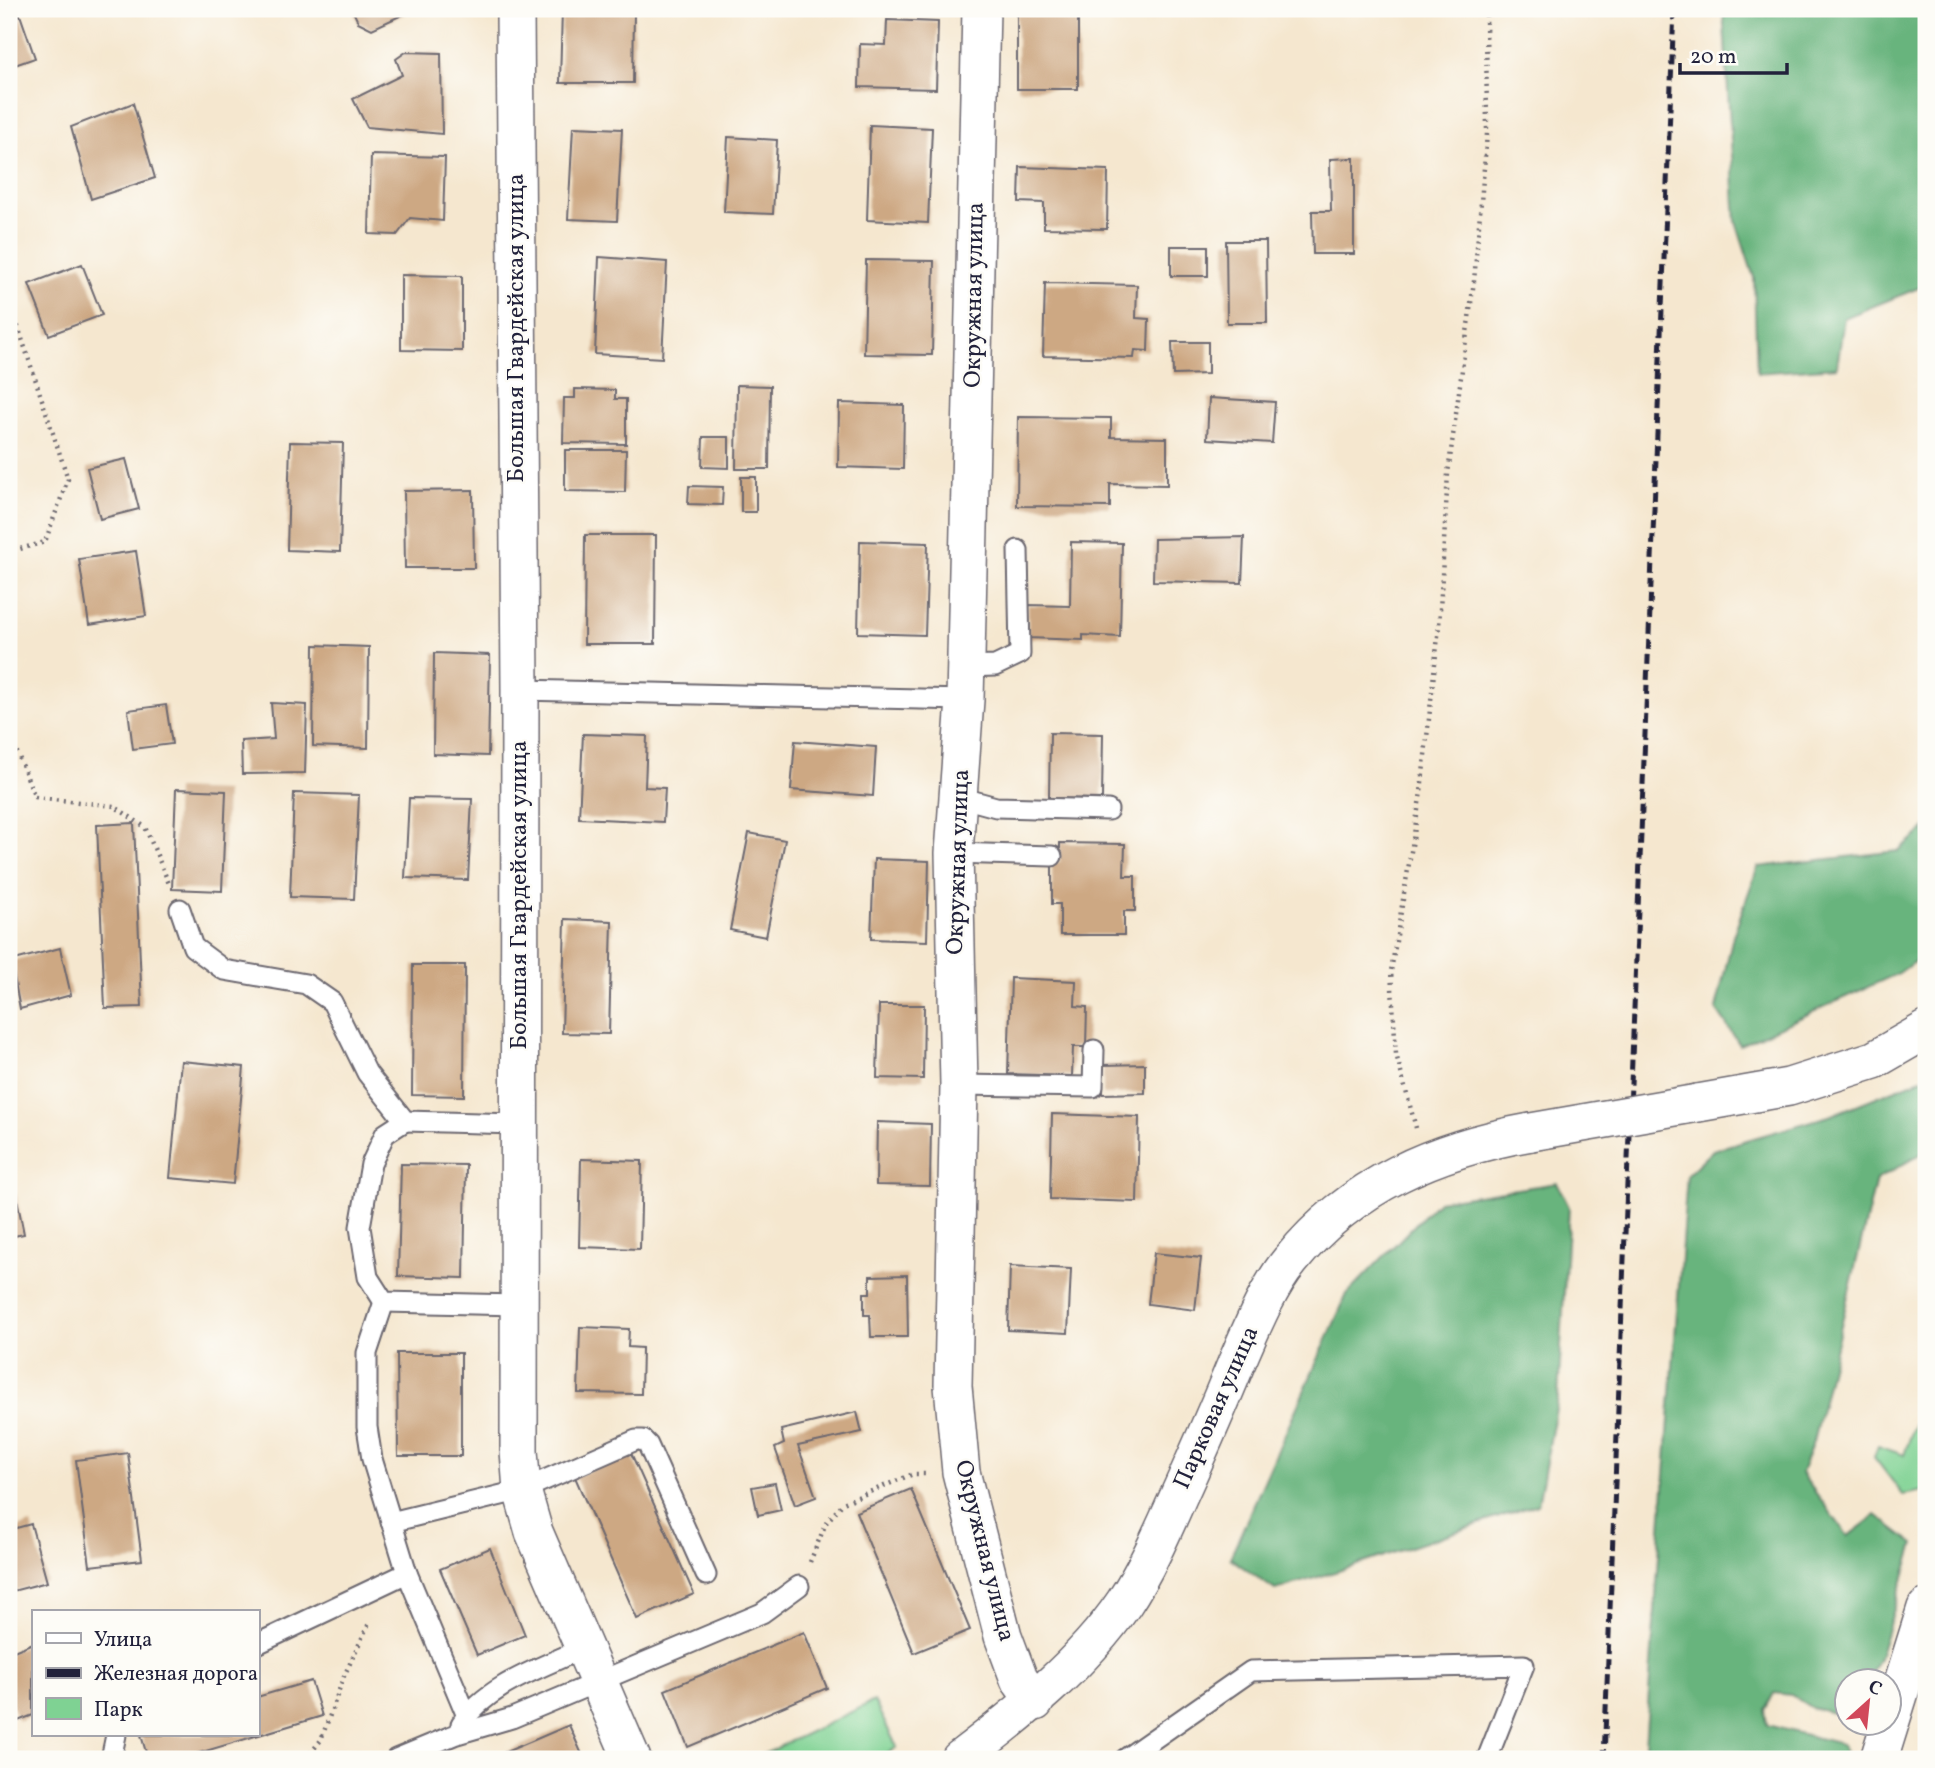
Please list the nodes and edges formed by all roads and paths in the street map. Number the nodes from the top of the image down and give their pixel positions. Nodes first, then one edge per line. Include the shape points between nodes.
1 (515, 9) edge
2 (981, 9) edge
3 (1486, 9) edge
4 (9, 299) edge
5 (1018, 550) dead end
6 (9, 552) edge
7 (966, 684) junction
8 (520, 690) junction
9 (9, 732) edge
10 (959, 797) junction
11 (1108, 810) dead end
12 (954, 853) junction
13 (1052, 856) dead end
14 (180, 909) joint
15 (1926, 1030) edge
16 (1094, 1050) dead end
17 (959, 1084) junction
18 (405, 1121) junction
19 (519, 1124) junction
20 (1418, 1135) dead end
21 (384, 1302) junction
22 (519, 1305) junction
23 (913, 1475) dead end
24 (522, 1490) junction
25 (391, 1522) junction
26 (407, 1573) junction
27 (706, 1575) dead end
28 (388, 1582) junction
29 (799, 1586) joint
30 (1926, 1608) edge
31 (259, 1643) edge
32 (583, 1648) junction
33 (598, 1682) junction
34 (1035, 1702) junction
35 (467, 1716) junction
36 (454, 1735) junction
37 (116, 1736) edge
38 (111, 1759) edge
39 (306, 1759) edge
40 (396, 1759) edge
41 (632, 1759) edge
42 (960, 1759) edge
43 (1125, 1759) edge
44 (1487, 1759) edge
45 (1879, 1759) edge

1 - 8 street, Большая Гвардейская улица
2 - 7 street, Окружная улица
3 - 20 path via 1488,134 1474,281 1448,473 1422,792 1391,971 1396,1055
4 - 6 path via 68,479 45,542
5 - 7 lane via 1020,654
7 - 8 lane
7 - 10 street, Окружная улица
8 - 19 street, Большая Гвардейская улица
9 - 14 path via 35,797 114,806 145,827
10 - 11 lane via 996,807
10 - 12 street, Окружная улица
12 - 13 lane
12 - 17 street, Окружная улица
14 - 18 lane via 193,947 224,970 306,984 332,1002 367,1073
15 - 34 street, Парковая улица, bridge via 1874,1060 1789,1087 1494,1138 1426,1159 1339,1209 1289,1262 1255,1321 1157,1545 1124,1603 1082,1655
16 - 17 lane via 1093,1087
17 - 34 street, Окружная улица via 953,1387 961,1472 1003,1636 1019,1679
18 - 19 lane
18 - 21 lane via 386,1134 371,1164 360,1227 368,1277
19 - 22 street, Большая Гвардейская улица
21 - 22 lane
21 - 25 lane via 367,1353 367,1427
22 - 24 street, Большая Гвардейская улица
23 - 29 path via 843,1503 826,1523
24 - 25 lane
24 - 27 lane via 643,1440
24 - 32 street, Большая Гвардейская улица via 534,1532
25 - 26 lane
26 - 28 lane
26 - 35 lane
28 - 31 lane
28 - 39 path via 344,1676 321,1740
29 - 33 lane via 762,1612
30 - 45 street
32 - 33 street, Большая Гвардейская улица
32 - 35 lane via 493,1692
33 - 36 lane via 512,1718
33 - 41 street, Большая Гвардейская улица
34 - 42 street, Парковая улица
35 - 36 lane
36 - 40 lane
37 - 38 lane
43 - 44 lane via 1251,1671 1524,1665

